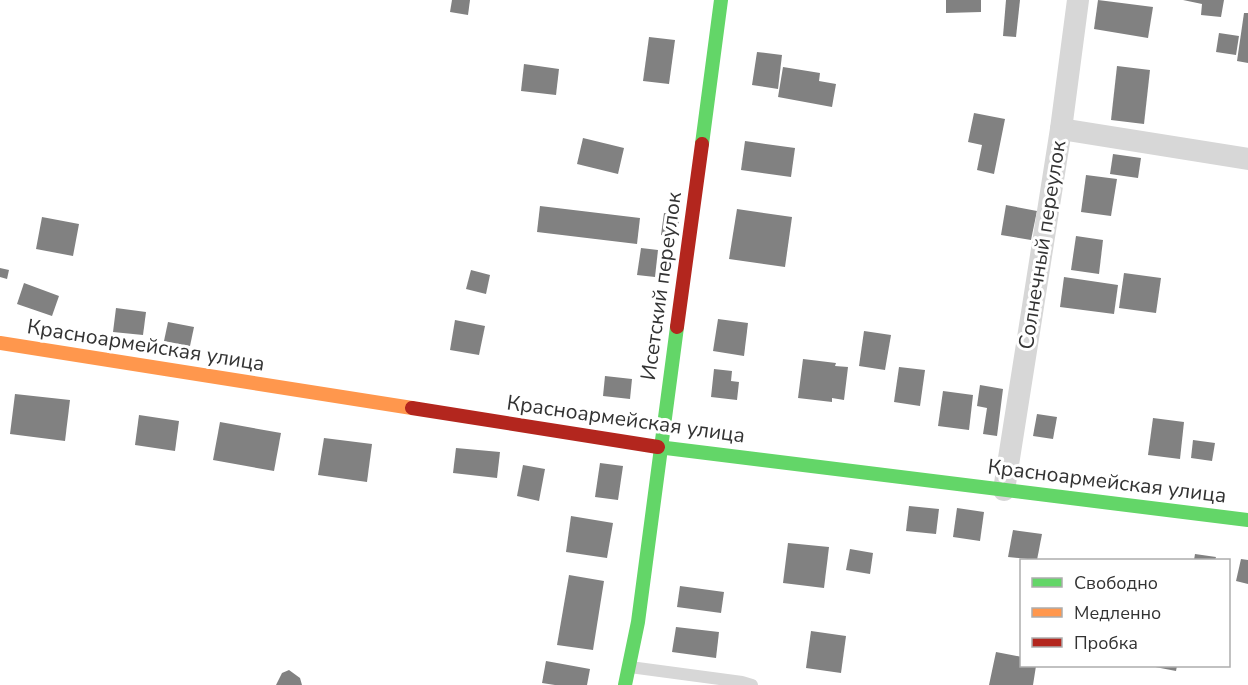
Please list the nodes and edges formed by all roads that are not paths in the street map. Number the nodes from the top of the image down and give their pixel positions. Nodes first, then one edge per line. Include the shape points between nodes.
1 (721, 0) edge
2 (1078, 0) edge
3 (1060, 129) junction
4 (1248, 159) edge
5 (0, 343) edge
6 (660, 447) junction
7 (1004, 490) junction
8 (1248, 520) edge
9 (629, 666) junction
10 (625, 685) edge
11 (752, 685) edge

1 - 6 street, Исетский переулок
2 - 3 street, Солнечный переулок
3 - 4 street
3 - 7 street, Солнечный переулок
5 - 6 street, Красноармейская улица
6 - 7 street, Красноармейская улица
6 - 9 street, Исетский переулок
7 - 8 street, Красноармейская улица
9 - 10 street, Исетский переулок
9 - 11 lane

